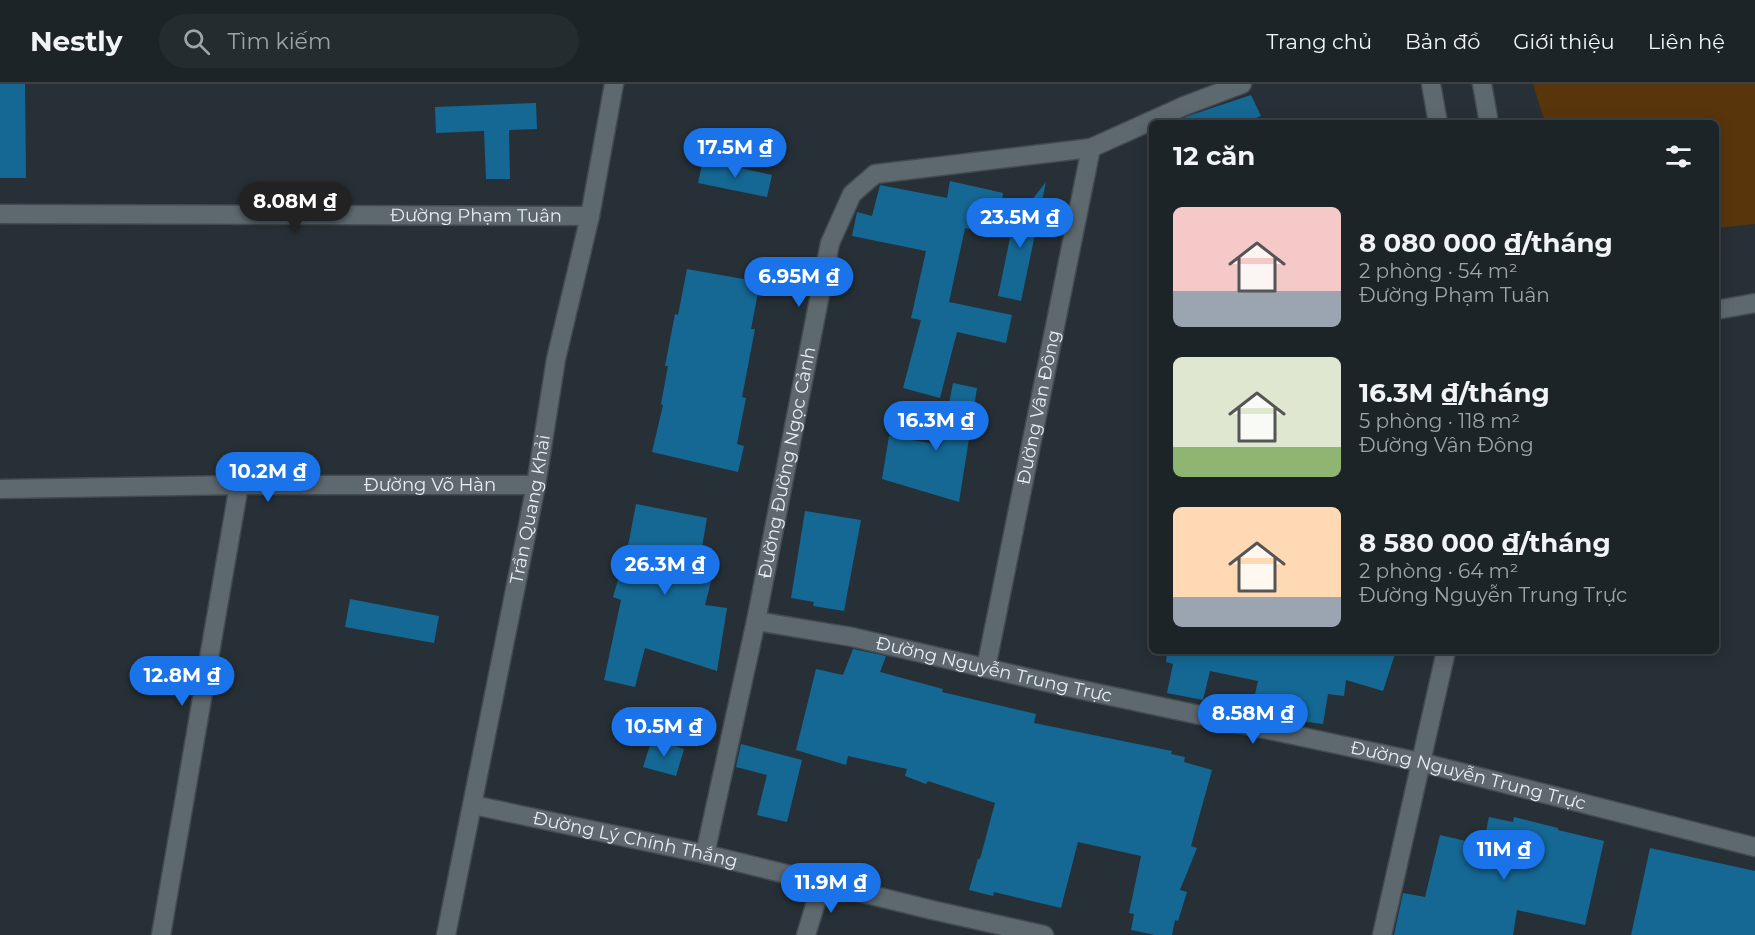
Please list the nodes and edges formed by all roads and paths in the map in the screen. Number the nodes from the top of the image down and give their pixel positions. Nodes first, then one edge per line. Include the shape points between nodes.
1 (614, 84) edge
2 (1242, 84) edge
3 (1431, 84) edge
4 (1482, 84) edge
5 (1153, 120) edge
6 (1437, 120) edge
7 (1488, 120) edge
8 (1149, 122) edge
9 (1091, 148) junction
10 (0, 214) edge
11 (590, 216) junction
12 (1755, 303) edge
13 (1719, 309) edge
14 (239, 485) junction
15 (536, 485) junction
16 (0, 489) edge
17 (756, 621) junction
18 (1445, 654) edge
19 (986, 668) junction
20 (1420, 762) junction
21 (473, 805) junction
22 (1755, 847) edge
23 (705, 854) junction
24 (822, 882) junction
25 (161, 935) edge
26 (447, 935) edge
27 (806, 935) edge
28 (1044, 935) edge
29 (1382, 935) edge

1 - 11 street, Trần Quang Khải
2 - 5 street, Đường Đường Ngọc Cảnh
3 - 6 street
4 - 7 street
8 - 9 street, Đường Đường Ngọc Cảnh
9 - 17 street, Đường Đường Ngọc Cảnh via 875,174 852,194 830,243
9 - 19 street, Đường Vân Đông
10 - 11 street, Đường Phạm Tuân
11 - 15 street, Trần Quang Khải via 556,359
12 - 13 street
14 - 15 street, Đường Võ Hàn
14 - 16 street, Đường Võ Hàn
14 - 25 street
15 - 21 street, Trần Quang Khải
17 - 19 street, Đường Nguyễn Trung Trực via 852,637
17 - 23 street, Đường Đường Ngọc Cảnh
18 - 20 street
19 - 20 street, Đường Nguyễn Trung Trực
20 - 22 street, Đường Nguyễn Trung Trực
20 - 29 street
21 - 23 street, Đường Lý Chính Thắng
21 - 26 street, Trần Quang Khải
23 - 24 street, Đường Lý Chính Thắng
24 - 27 street
24 - 28 street, Đường Lý Chính Thắng

